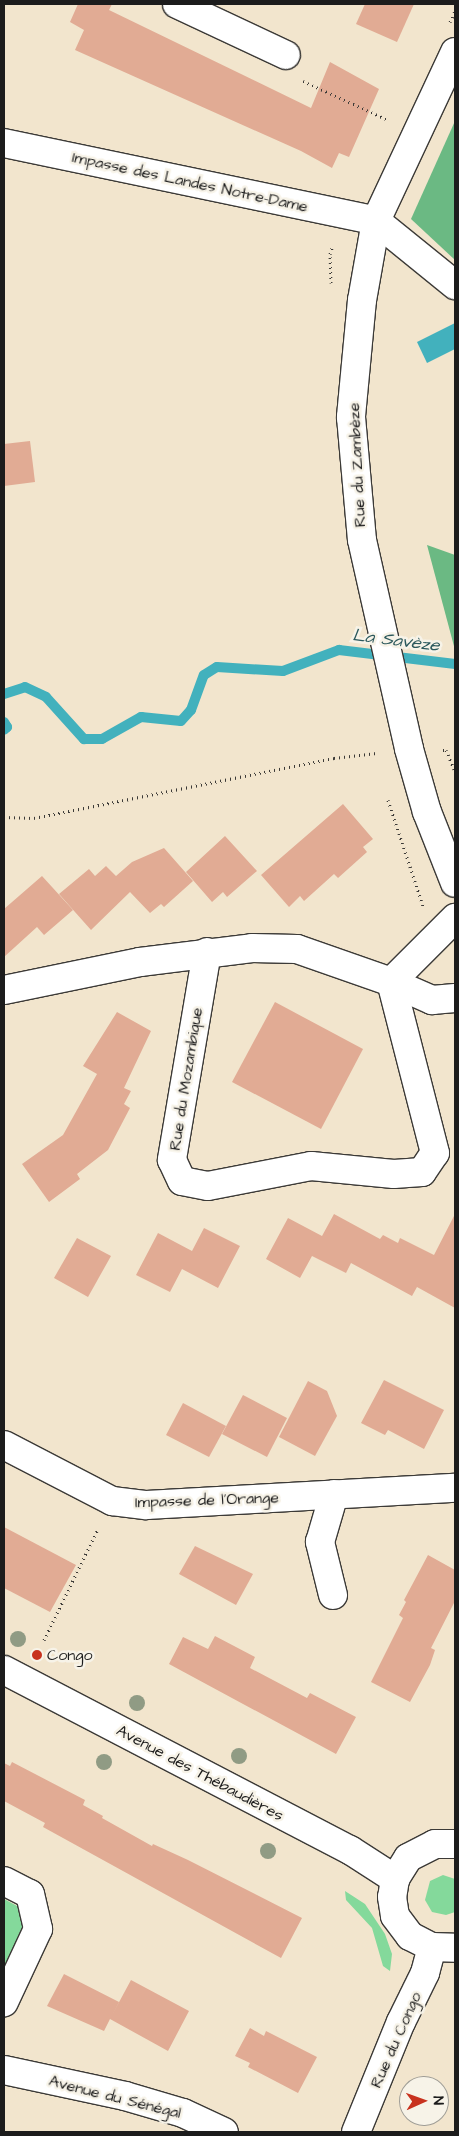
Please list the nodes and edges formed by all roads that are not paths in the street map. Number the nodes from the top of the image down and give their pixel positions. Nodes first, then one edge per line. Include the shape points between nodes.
1 (177, 4) edge
2 (455, 52) edge
3 (286, 55) road end
4 (4, 143) edge
5 (376, 221) junction
6 (455, 285) edge
7 (455, 884) edge
8 (455, 918) edge
9 (207, 952) junction
10 (391, 982) junction
11 (4, 990) edge
12 (455, 998) edge
13 (4, 1445) edge
14 (455, 1488) edge
15 (334, 1494) junction
16 (333, 1596) dead end
17 (4, 1670) edge
18 (455, 1844) edge
19 (395, 1879) junction
20 (4, 1881) edge
21 (444, 1947) edge
22 (4, 2002) edge
23 (4, 2070) edge
24 (224, 2132) edge
25 (356, 2132) edge

1 - 3 street
2 - 5 street, Rue du Zambèze
4 - 5 street, Impasse des Landes Notre-Dame
5 - 6 street
5 - 7 street, Rue du Zambèze via 362,300 351,417 362,540 408,749 427,812
8 - 10 street
9 - 10 street via 252,948 298,949
9 - 10 street, Rue du Mozambique via 172,1160 182,1181 208,1186 311,1166 394,1174 422,1172 435,1153
9 - 11 street
10 - 12 street via 432,1000
13 - 15 street, Impasse de l'Orange via 112,1501 147,1505
14 - 15 street, Impasse de l'Orange
15 - 16 street via 320,1542
17 - 19 street, Avenue des Thébaudières via 350,1850
18 - 19 street via 423,1848 408,1858
19 - 21 street via 392,1897 395,1916 410,1936
20 - 22 street via 30,1894 38,1929
21 - 25 street, Rue du Congo via 426,1973 401,2022
23 - 24 street, Avenue du Sénégal via 126,2096 183,2113

